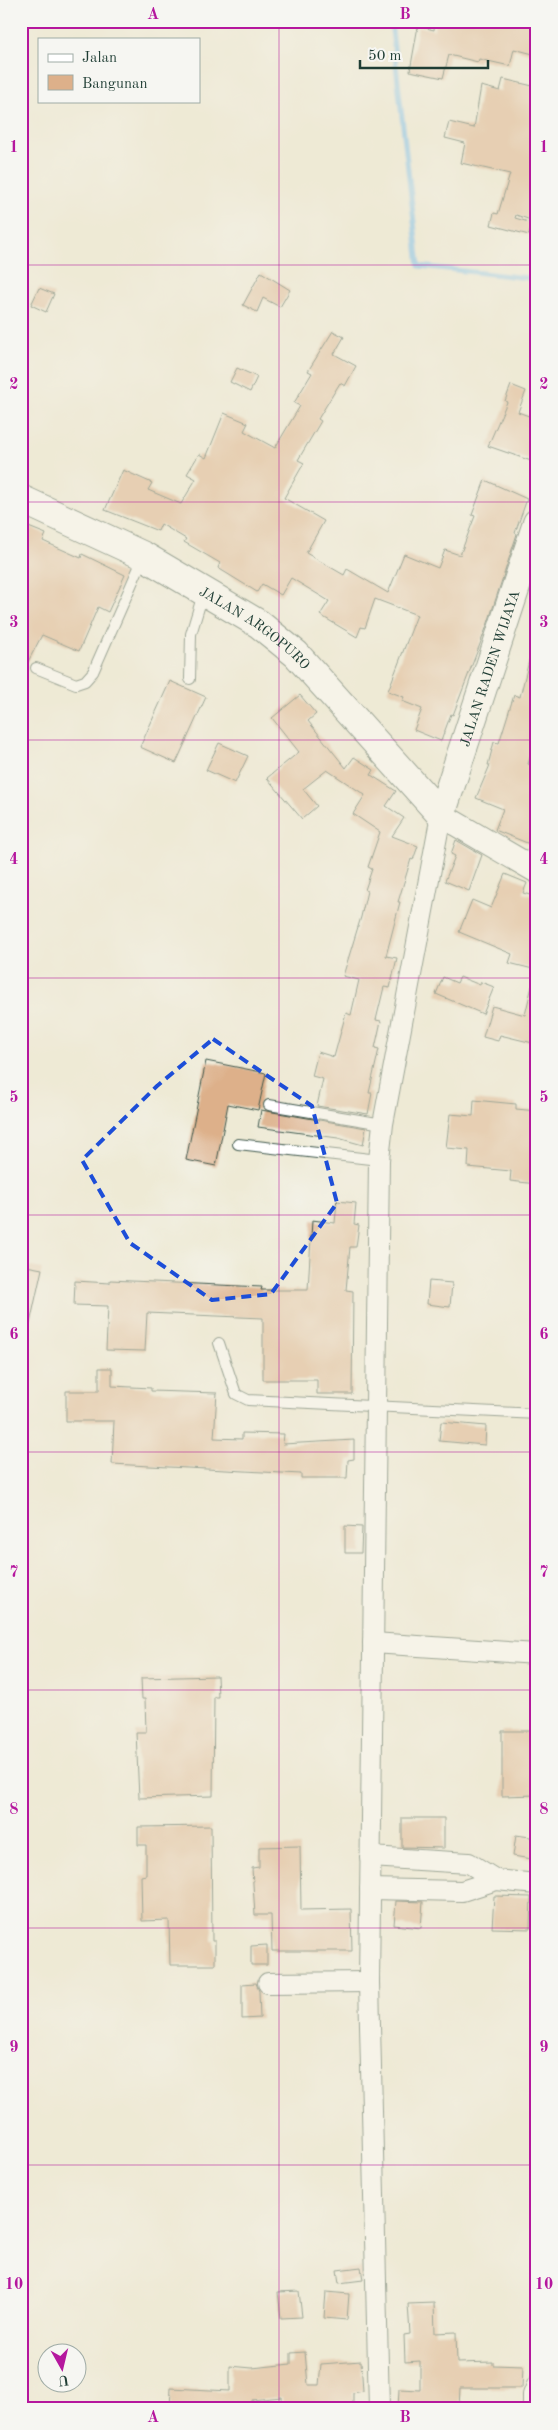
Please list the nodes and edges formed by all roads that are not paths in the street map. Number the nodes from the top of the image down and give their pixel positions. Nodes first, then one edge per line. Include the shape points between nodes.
1 (21, 499) edge
2 (537, 523) edge
3 (144, 556) junction
4 (204, 593) junction
5 (36, 668) dead end
6 (190, 679) dead end
7 (441, 815) junction
8 (537, 871) edge
9 (269, 1105) dead end
10 (383, 1124) junction
11 (238, 1144) dead end
12 (379, 1160) junction
13 (218, 1343) dead end
14 (376, 1408) junction
15 (537, 1414) edge
16 (373, 1644) junction
17 (537, 1654) edge
18 (370, 1857) junction
19 (496, 1880) junction
20 (537, 1884) edge
21 (370, 1889) junction
22 (369, 1982) junction
23 (268, 1983) dead end
24 (537, 2385) edge
25 (379, 2409) edge
26 (533, 2409) edge

1 - 3 highway, JALAN ARGOPURO
2 - 7 highway, JALAN RADEN WIJAYA
3 - 4 highway, JALAN ARGOPURO
3 - 5 lane via 93,672 85,681 76,684
4 - 6 lane via 192,634
4 - 7 highway, JALAN ARGOPURO via 259,624 296,654
7 - 8 street
7 - 10 street
9 - 10 lane
10 - 12 street
11 - 12 lane
12 - 14 street
13 - 14 lane via 236,1394 241,1398
14 - 15 lane
14 - 16 street
16 - 17 street
16 - 18 street
18 - 19 street via 469,1864
18 - 21 street
19 - 20 street
19 - 21 street via 462,1891
21 - 22 street
22 - 23 street
22 - 25 street
24 - 26 street

